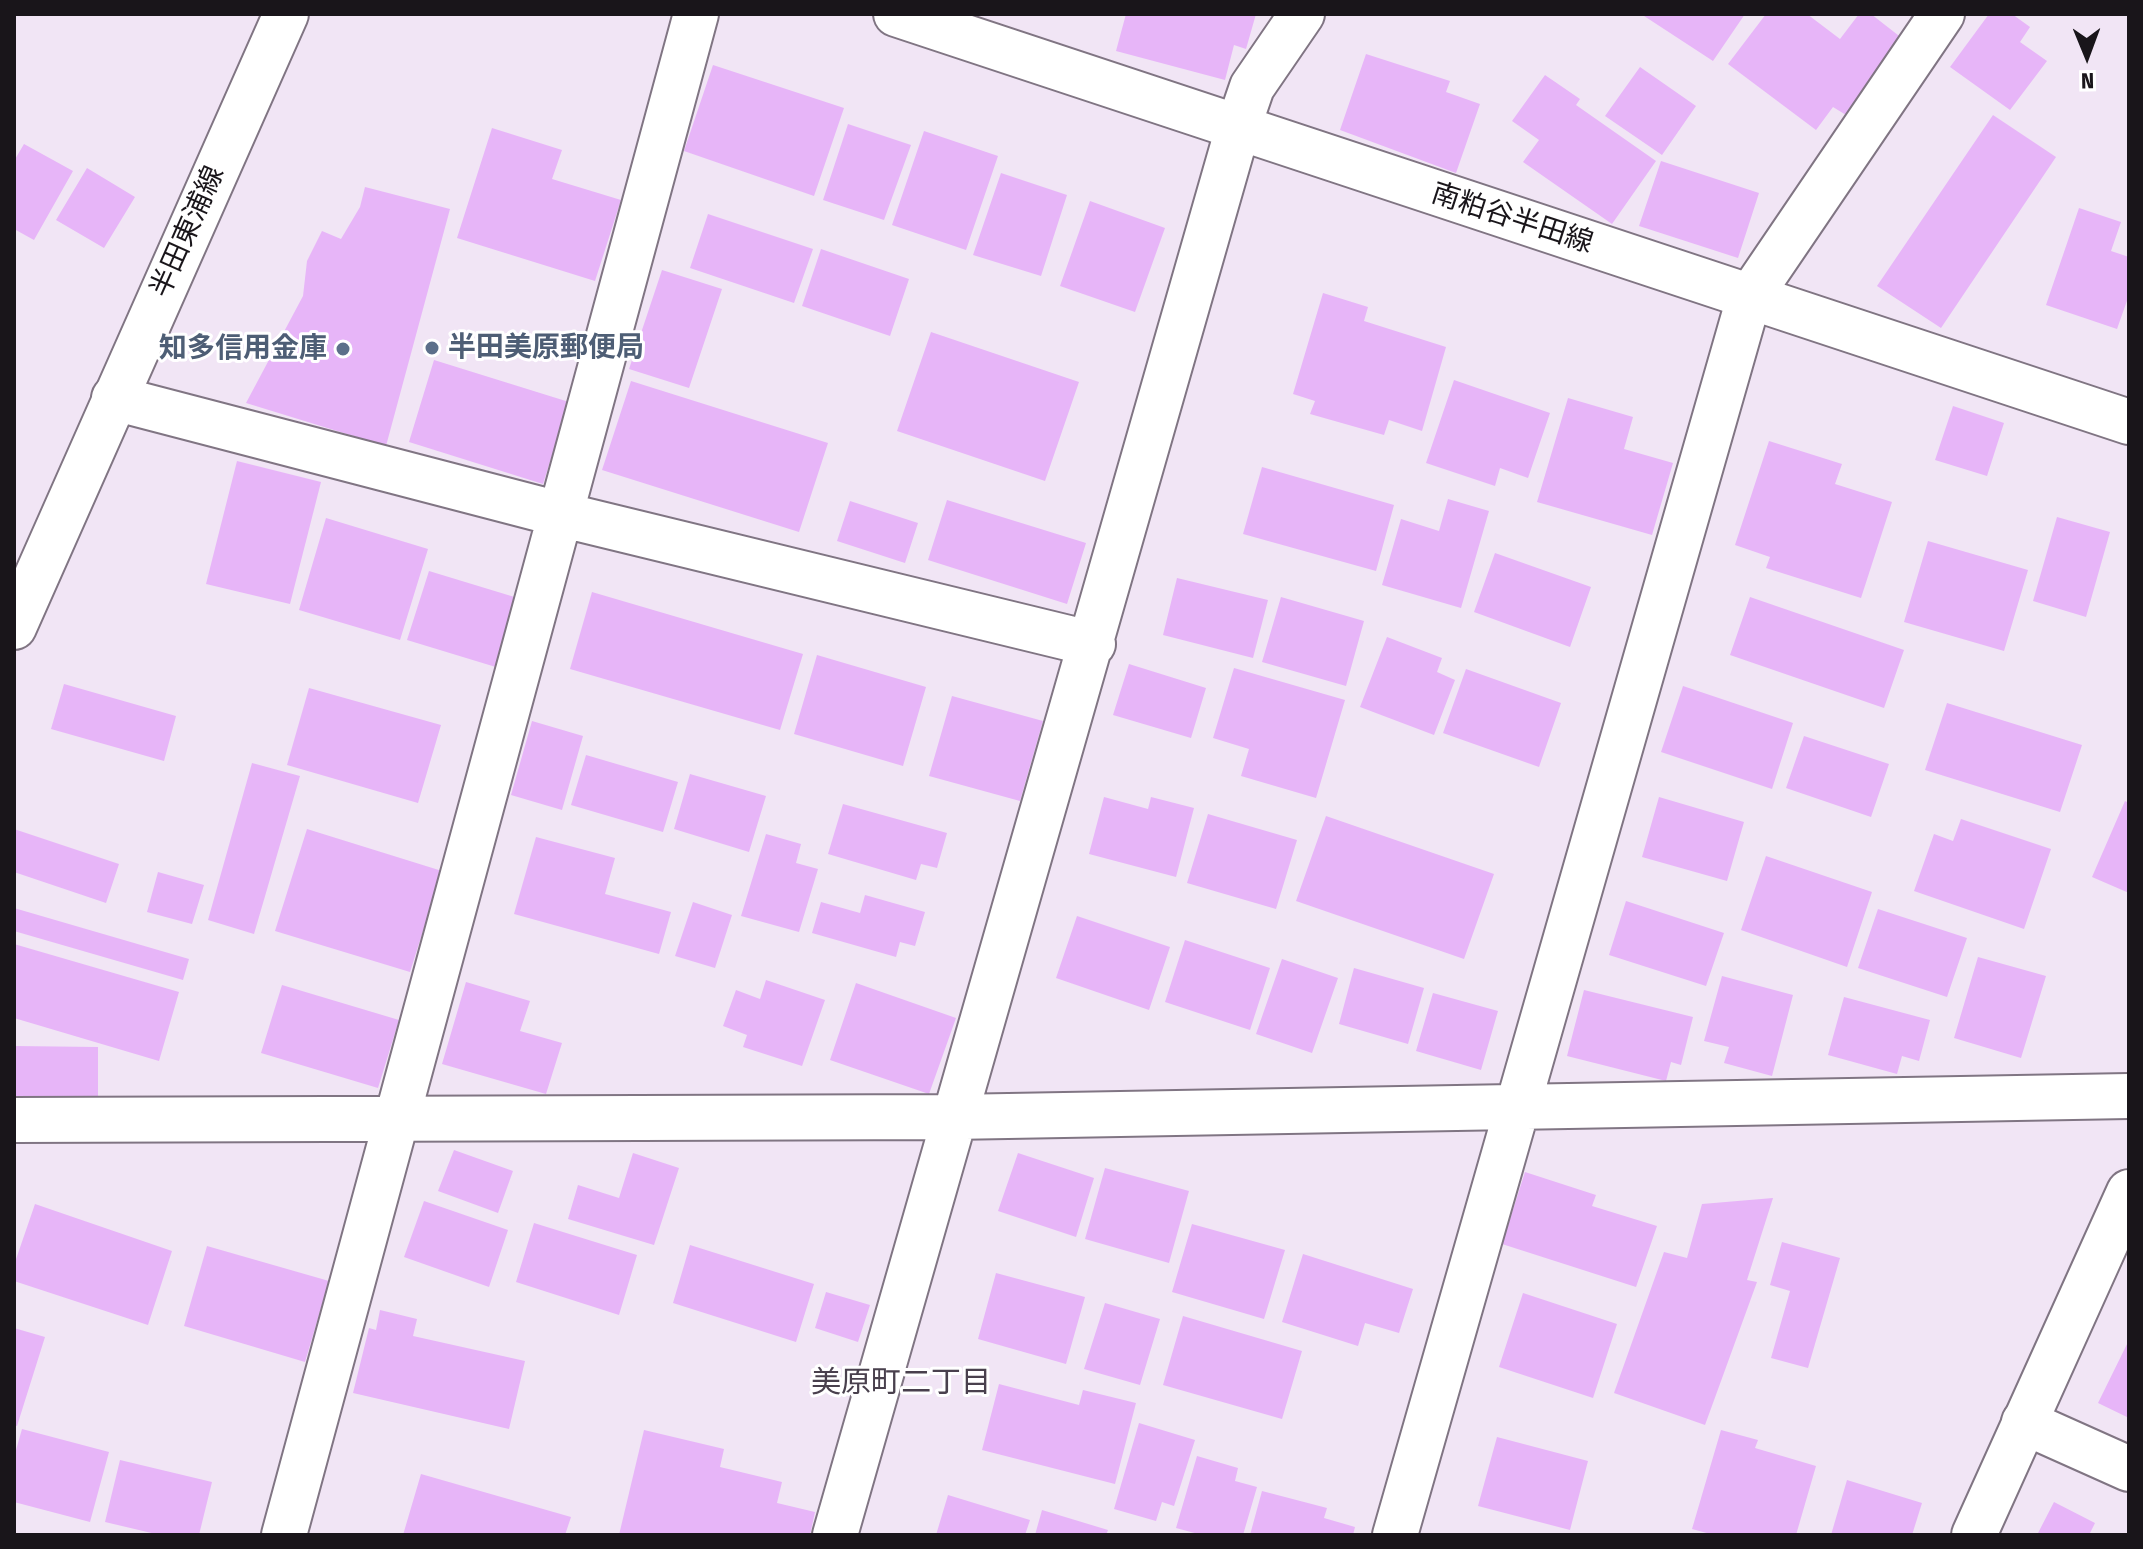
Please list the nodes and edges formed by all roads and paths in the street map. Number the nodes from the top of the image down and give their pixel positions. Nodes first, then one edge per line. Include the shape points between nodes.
1 (286, 14) edge
2 (696, 14) edge
3 (896, 14) edge
4 (1302, 14) edge
5 (1942, 14) edge
6 (1238, 128) junction
7 (1749, 298) junction
8 (114, 398) junction
9 (2129, 422) edge
10 (559, 514) junction
11 (14, 627) edge
12 (1093, 644) junction
13 (2129, 1096) edge
14 (1519, 1105) junction
15 (952, 1117) junction
16 (394, 1119) junction
17 (14, 1120) edge
18 (2129, 1192) edge
19 (2024, 1422) junction
20 (2129, 1469) edge
21 (284, 1535) edge
22 (835, 1535) edge
23 (1395, 1535) edge
24 (1974, 1535) edge

1 - 8 street, 半田東浦線
2 - 10 street
3 - 6 street, 南粕谷半田線
4 - 6 street via 1252,87
5 - 7 street
6 - 7 street, 南粕谷半田線
6 - 12 street
7 - 9 street, 南粕谷半田線
7 - 14 street
8 - 10 street
8 - 11 street, 半田東浦線
10 - 12 street
10 - 16 street
12 - 15 street
13 - 14 street
14 - 15 street
14 - 23 street
15 - 16 street
15 - 22 street
16 - 17 street
16 - 21 street
18 - 19 street
19 - 20 street
19 - 24 street

